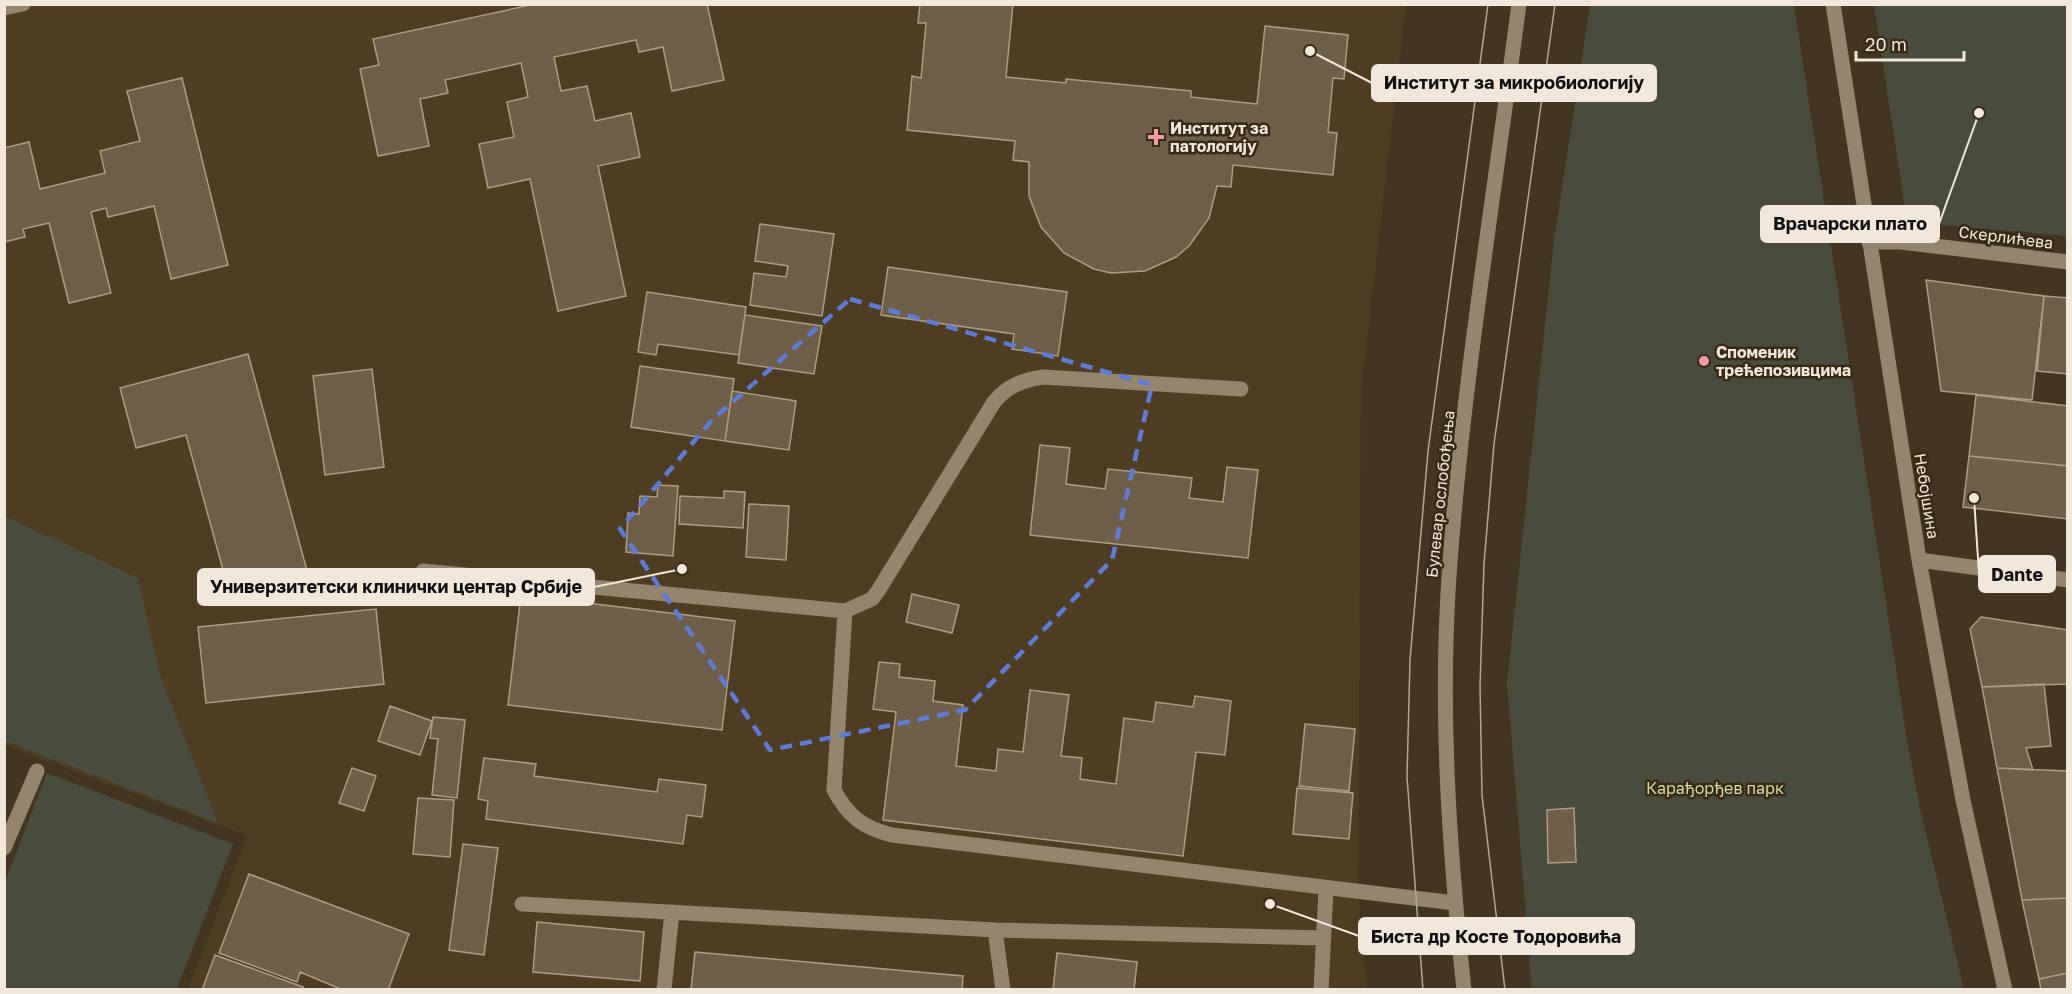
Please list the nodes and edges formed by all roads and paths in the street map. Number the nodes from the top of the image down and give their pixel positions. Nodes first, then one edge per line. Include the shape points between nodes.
1 (23, 4) edge
2 (1519, 4) edge
3 (1833, 4) edge
4 (4, 8) edge
5 (1869, 242) junction
6 (2067, 262) edge
7 (1241, 389) dead end
8 (1919, 560) junction
9 (423, 571) dead end
10 (2067, 580) edge
11 (845, 611) junction
12 (37, 771) dead end
13 (4, 848) edge
14 (1326, 889) junction
15 (1455, 903) junction
16 (522, 904) dead end
17 (672, 912) junction
18 (995, 930) junction
19 (1324, 938) junction
20 (664, 990) edge
21 (1003, 990) edge
22 (1321, 990) edge
23 (1464, 990) edge
24 (2005, 990) edge

1 - 4 street
2 - 15 street, Булевар ослобођења via 1462,435 1450,564 1445,693
3 - 5 street, Небојшина
5 - 6 street, Скерлићева via 1901,242
5 - 8 street, Небојшина
7 - 11 street via 1043,377 1016,384 994,402 872,599
8 - 10 street
8 - 24 street, Небојшина via 1963,800
9 - 11 street
11 - 14 street via 834,790 857,822 892,835
12 - 13 street
14 - 15 street
14 - 19 street
15 - 23 street, Булевар ослобођења
16 - 17 street
17 - 18 street
17 - 20 street
18 - 19 street
18 - 21 street
19 - 22 street

